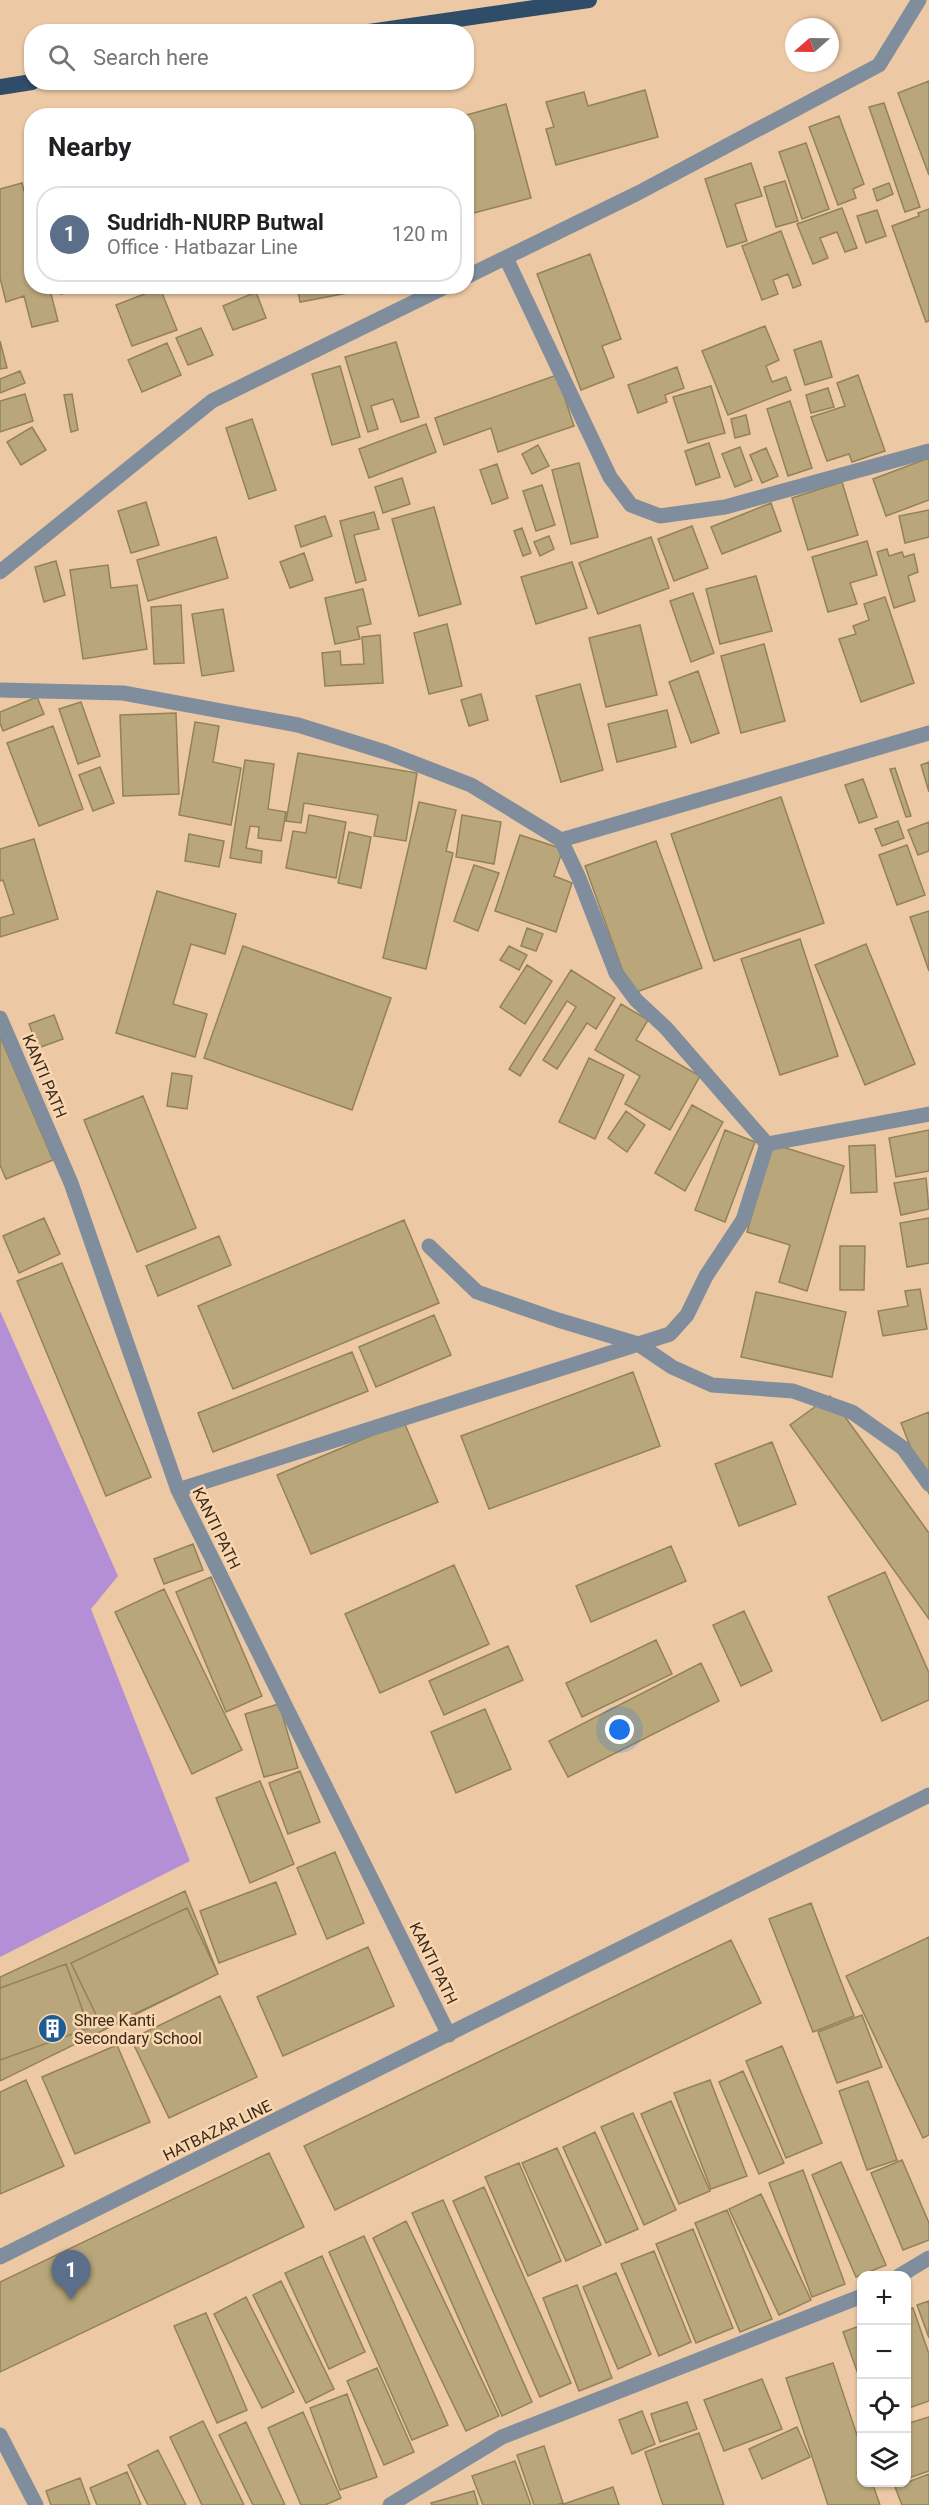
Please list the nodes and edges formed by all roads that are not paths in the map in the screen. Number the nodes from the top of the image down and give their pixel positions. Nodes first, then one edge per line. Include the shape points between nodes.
1 (590, 0) edge
2 (919, 0) edge
3 (424, 24) edge
4 (24, 83) edge
5 (0, 87) edge
6 (506, 258) junction
7 (474, 273) edge
8 (431, 294) edge
9 (929, 451) edge
10 (0, 572) edge
11 (0, 690) edge
12 (929, 733) edge
13 (561, 840) junction
14 (0, 1018) edge
15 (929, 1114) edge
16 (767, 1144) junction
17 (429, 1246) dead end
18 (638, 1344) junction
19 (929, 1484) edge
20 (178, 1490) junction
21 (929, 1795) edge
22 (449, 2035) junction
23 (0, 2257) edge
24 (929, 2258) edge
25 (907, 2271) edge
26 (857, 2298) edge
27 (0, 2434) edge
28 (36, 2505) edge
29 (390, 2505) edge

1 - 3 highway
2 - 6 street via 879,65
4 - 5 highway
6 - 7 street
6 - 9 street via 610,477 631,505 660,516 725,507
8 - 10 street via 212,402
11 - 13 street via 123,693 298,725 471,784
12 - 13 street
13 - 16 street via 616,973
14 - 20 street, KANTI PATH via 71,1183
15 - 16 street
16 - 18 street via 743,1220 706,1276 687,1315 670,1334
17 - 18 street via 477,1292
18 - 19 street via 712,1385 794,1391 852,1412 903,1448
18 - 20 street
20 - 22 street, KANTI PATH
21 - 22 street, HATBAZAR LINE
22 - 23 street, HATBAZAR LINE
24 - 25 street
26 - 29 street via 502,2437
27 - 28 street

